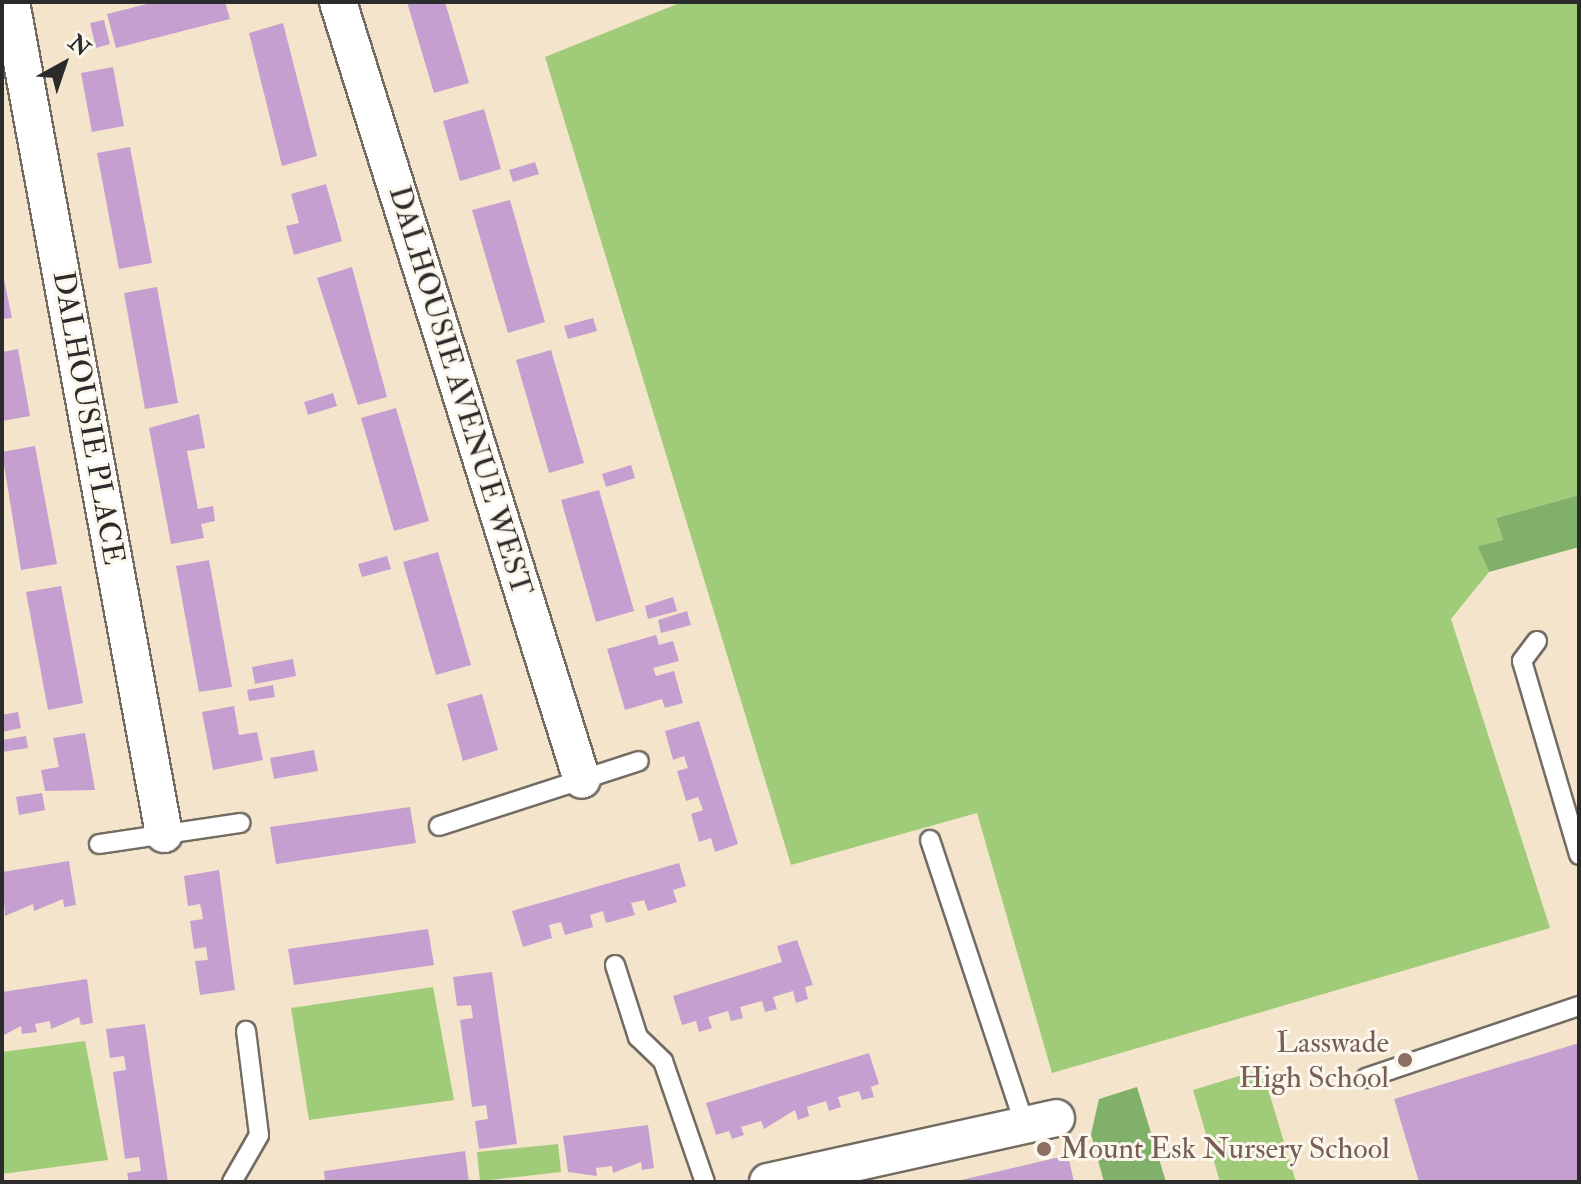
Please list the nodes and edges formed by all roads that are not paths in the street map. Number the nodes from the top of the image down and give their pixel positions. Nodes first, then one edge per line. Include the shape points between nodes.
1 (11, 2) edge
2 (338, 2) edge
3 (1537, 641) dead end
4 (639, 761) dead end
5 (582, 780) junction
6 (240, 823) dead end
7 (439, 826) dead end
8 (164, 834) junction
9 (930, 840) dead end
10 (99, 844) dead end
11 (1579, 855) edge
12 (615, 965) dead end
13 (1579, 1006) edge
14 (246, 1031) dead end
15 (1366, 1078) dead end
16 (1040, 1120) joint
17 (232, 1182) edge
18 (705, 1182) edge
19 (768, 1182) edge

1 - 8 street, DALHOUSIE PLACE
2 - 5 street, DALHOUSIE AVENUE WEST
3 - 11 lane via 1522,661
4 - 5 lane
5 - 7 lane
6 - 8 lane
8 - 10 lane
9 - 16 lane
12 - 18 lane via 638,1037 663,1061
13 - 15 lane
14 - 17 lane via 259,1135
16 - 19 street

